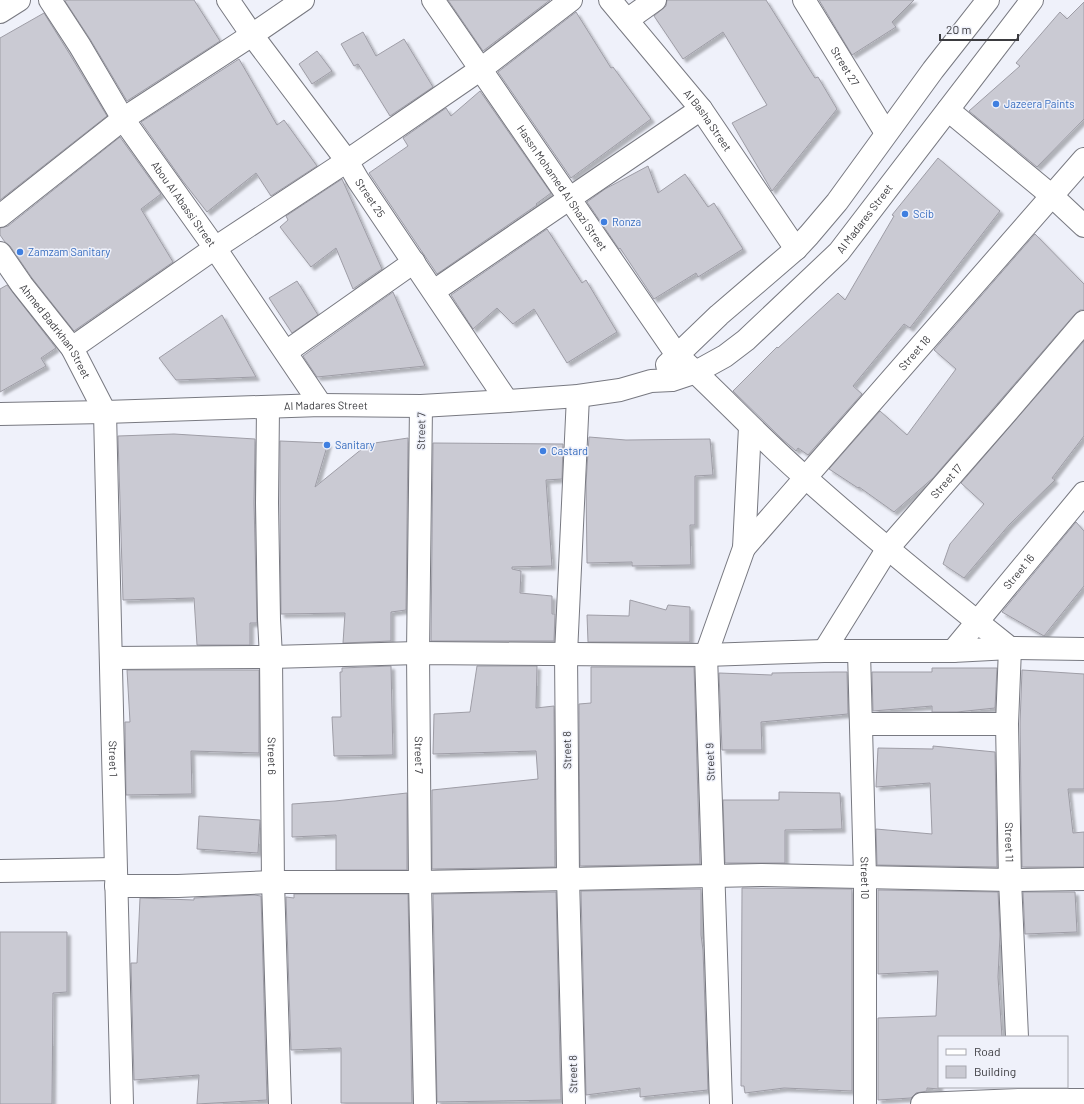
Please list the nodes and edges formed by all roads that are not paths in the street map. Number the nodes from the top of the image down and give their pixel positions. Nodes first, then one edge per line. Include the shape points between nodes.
1 (19, 0) edge
2 (50, 0) edge
3 (228, 0) edge
4 (303, 0) edge
5 (433, 0) edge
6 (571, 0) edge
7 (610, 0) edge
8 (655, 0) edge
9 (804, 0) edge
10 (988, 0) edge
11 (1032, 0) edge
12 (0, 12) edge
13 (627, 20) junction
14 (252, 35) junction
15 (481, 69) junction
16 (701, 109) junction
17 (948, 110) junction
18 (123, 119) junction
19 (886, 133) junction
20 (1084, 159) edge
21 (347, 161) junction
22 (1052, 196) junction
23 (570, 198) junction
24 (0, 216) edge
25 (1084, 226) edge
26 (215, 248) junction
27 (796, 249) junction
28 (0, 253) edge
29 (414, 262) junction
30 (434, 291) junction
31 (1084, 322) edge
32 (72, 348) junction
33 (286, 352) junction
34 (677, 355) junction
35 (696, 372) junction
36 (651, 381) junction
37 (578, 396) junction
38 (507, 401) junction
39 (321, 404) junction
40 (421, 406) junction
41 (268, 407) junction
42 (105, 412) junction
43 (0, 414) edge
44 (750, 427) junction
45 (806, 478) junction
46 (1084, 493) edge
47 (744, 548) junction
48 (888, 548) junction
49 (978, 622) junction
50 (1010, 648) junction
51 (1082, 648) edge
52 (824, 651) junction
53 (953, 651) junction
54 (860, 652) junction
55 (418, 653) junction
56 (566, 654) junction
57 (706, 655) junction
58 (271, 657) junction
59 (111, 658) junction
60 (861, 724) junction
61 (1008, 724) junction
62 (0, 871) edge
63 (714, 877) junction
64 (865, 877) junction
65 (116, 878) junction
66 (568, 878) junction
67 (1084, 879) edge
68 (1010, 880) junction
69 (273, 882) junction
70 (420, 882) junction
71 (1017, 1036) edge
72 (1019, 1097) edge
73 (1084, 1100) edge
74 (122, 1104) edge
75 (280, 1104) edge
76 (425, 1104) edge
77 (574, 1104) edge
78 (721, 1104) edge
79 (865, 1104) edge
80 (922, 1104) edge

1 - 12 street
2 - 18 street, Abou Al Abassi Street
3 - 14 street, Street 25
4 - 14 street
5 - 15 street, Hassn Mohamed Al Shazi Street
6 - 15 street
7 - 13 street, Al Basha Street
8 - 13 street
9 - 19 street, Street 27
10 - 19 street, Al Madares Street
11 - 17 street, Al Madares Street
13 - 16 street, Al Basha Street
14 - 18 street
14 - 21 street, Street 25
15 - 21 street
15 - 23 street, Hassn Mohamed Al Shazi Street
16 - 23 street
16 - 27 street, Al Basha Street
17 - 22 street
17 - 35 street, Al Madares Street via 839,252 746,340 725,356
18 - 24 street
18 - 26 street, Abou Al Abassi Street
19 - 27 street, Al Madares Street via 837,202
20 - 22 street, Street 18
21 - 26 street
21 - 29 street, Street 25
22 - 25 street
22 - 45 street, Street 18
23 - 30 street
23 - 34 street, Hassn Mohamed Al Shazi Street
26 - 32 street
26 - 33 street, Abou Al Abassi Street
27 - 34 street, Al Madares Street
28 - 32 street, Ahmed Badrkhan Street
29 - 30 street, Street 25
29 - 33 street
30 - 38 street, Street 25
31 - 48 street, Street 17
32 - 42 street, Ahmed Badrkhan Street
33 - 39 street, Abou Al Abassi Street
34 - 35 street, Hassn Mohamed Al Shazi Street
34 - 36 street, Al Madares Street
35 - 36 street, Al Madares Street via 672,380
35 - 44 street, Hassn Mohamed Al Shazi Street
36 - 37 street, Al Madares Street via 620,390
37 - 38 street, Al Madares Street
37 - 56 street, Street 8
38 - 40 street, Al Madares Street
39 - 40 street, Al Madares Street
39 - 41 street, Al Madares Street
40 - 55 street, Street 7
41 - 42 street, Al Madares Street
41 - 58 street, Street 6 via 267,502
42 - 43 street, Al Madares Street
42 - 59 street, Street 1
44 - 45 street, Hassn Mohamed Al Shazi Street
44 - 47 street, Street 9
45 - 47 street, Street 18
45 - 48 street, Hassn Mohamed Al Shazi Street
46 - 49 street, Street 16
47 - 57 street, Street 9
48 - 49 street, Hassn Mohamed Al Shazi Street
48 - 52 street, Street 17
49 - 50 street, Hassn Mohamed Al Shazi Street
49 - 53 street, Street 16
50 - 51 street
50 - 53 street
50 - 61 street, Street 11
52 - 54 street
52 - 57 street
53 - 54 street
54 - 60 street, Street 10
55 - 56 street
55 - 58 street
55 - 70 street, Street 7
56 - 57 street
56 - 66 street, Street 8
57 - 63 street, Street 9
58 - 59 street
58 - 69 street, Street 6
59 - 65 street, Street 1
60 - 61 street
60 - 64 street, Street 10
61 - 68 street, Street 11
62 - 65 street
63 - 64 street
63 - 66 street
63 - 78 street, Street 9
64 - 68 street
64 - 79 street, Street 10
65 - 69 street via 178,886
65 - 74 street, Street 1
66 - 70 street
66 - 77 street, Street 8
67 - 68 street
68 - 71 street, Street 11
69 - 70 street
69 - 75 street, Street 6
70 - 76 street, Street 7
72 - 73 street
72 - 80 street

